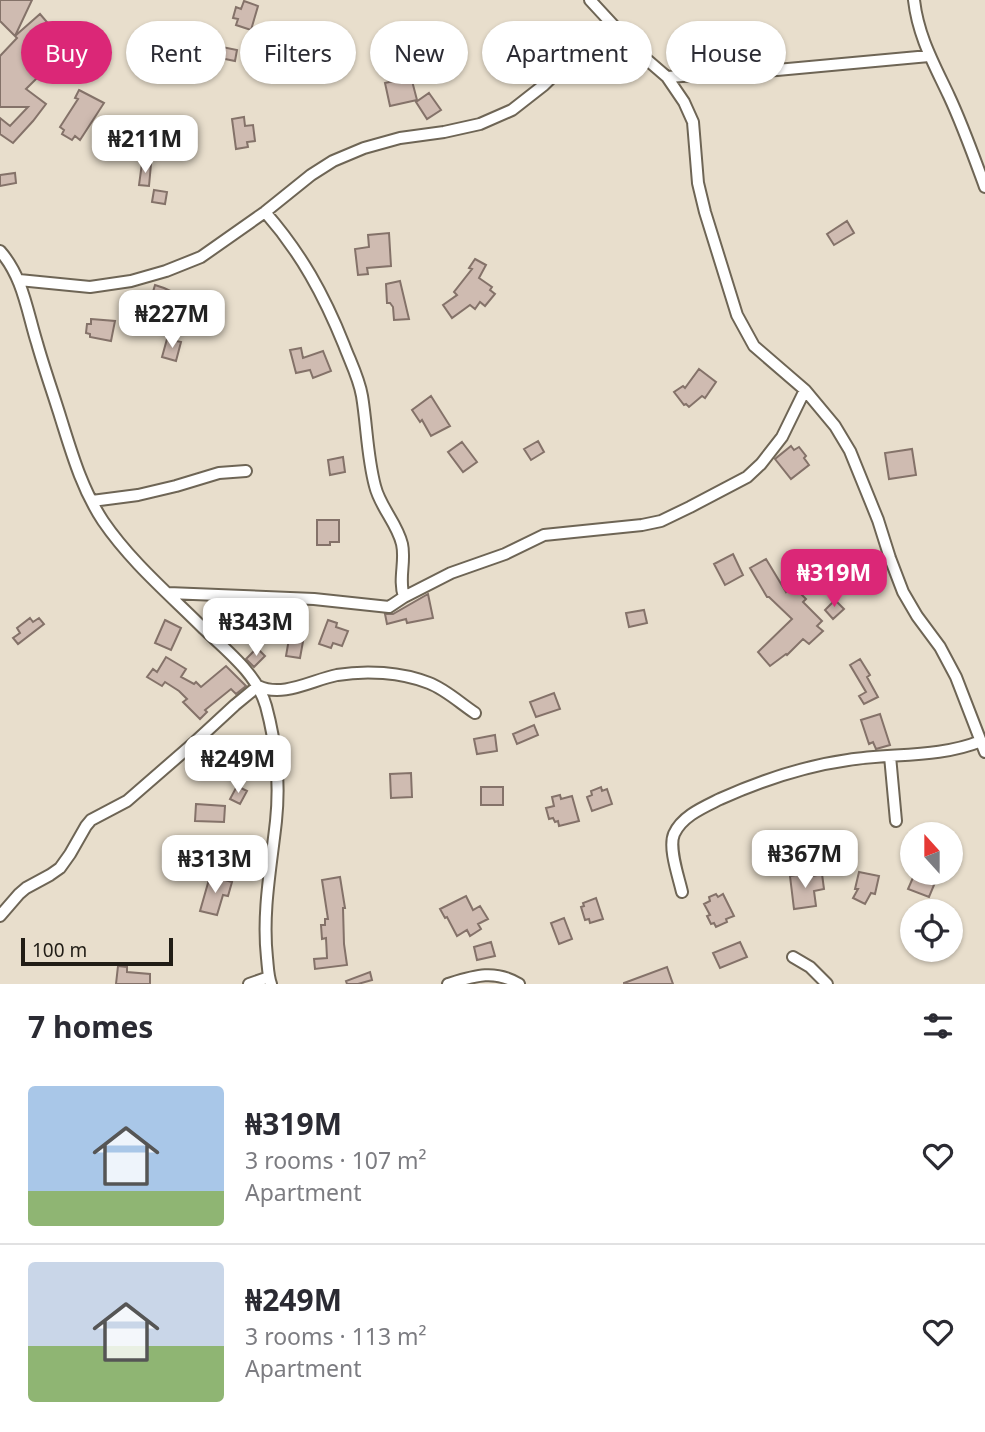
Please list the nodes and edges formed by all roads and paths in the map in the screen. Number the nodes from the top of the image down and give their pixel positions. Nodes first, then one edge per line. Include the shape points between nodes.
1 (914, 0) edge
2 (594, 2) edge
3 (608, 21) edge
4 (929, 56) junction
5 (652, 64) edge
6 (786, 70) edge
7 (666, 76) edge
8 (545, 84) edge
9 (672, 84) edge
10 (985, 187) edge
11 (265, 212) junction
12 (0, 251) edge
13 (19, 280) junction
14 (805, 390) junction
15 (246, 471) dead end
16 (92, 501) junction
17 (167, 593) junction
18 (404, 597) junction
19 (258, 686) junction
20 (475, 713) dead end
21 (983, 747) edge
22 (890, 756) junction
23 (896, 821) dead end
24 (682, 892) dead end
25 (0, 916) edge
26 (793, 957) dead end
27 (270, 981) edge
28 (249, 984) edge
29 (448, 984) edge
30 (519, 984) edge
31 (827, 984) edge

1 - 4 street
2 - 3 street
4 - 6 street
4 - 10 street
5 - 7 street
8 - 11 street via 512,110 480,124 400,138 333,161
9 - 14 street via 693,122 698,183 741,322 754,345
11 - 13 street via 201,257 131,281 90,287
11 - 18 street via 312,276 353,367 362,394 375,488 402,543
12 - 13 street
13 - 16 street via 81,481
14 - 18 street via 782,438 761,464 747,477 690,507 661,521 544,535
14 - 21 street via 850,451 903,592 956,677
15 - 16 street via 219,472 138,495
16 - 17 street via 131,557
17 - 18 street via 389,607
17 - 19 street
19 - 20 street via 271,691 337,675 386,673 429,683
19 - 25 street via 127,801 91,820 60,868 26,888
19 - 27 street via 266,705 278,780 267,888 265,941
21 - 22 street
22 - 23 street
22 - 24 street via 816,766 739,790 698,810 673,836
26 - 31 street
27 - 28 street
29 - 30 street via 493,974

